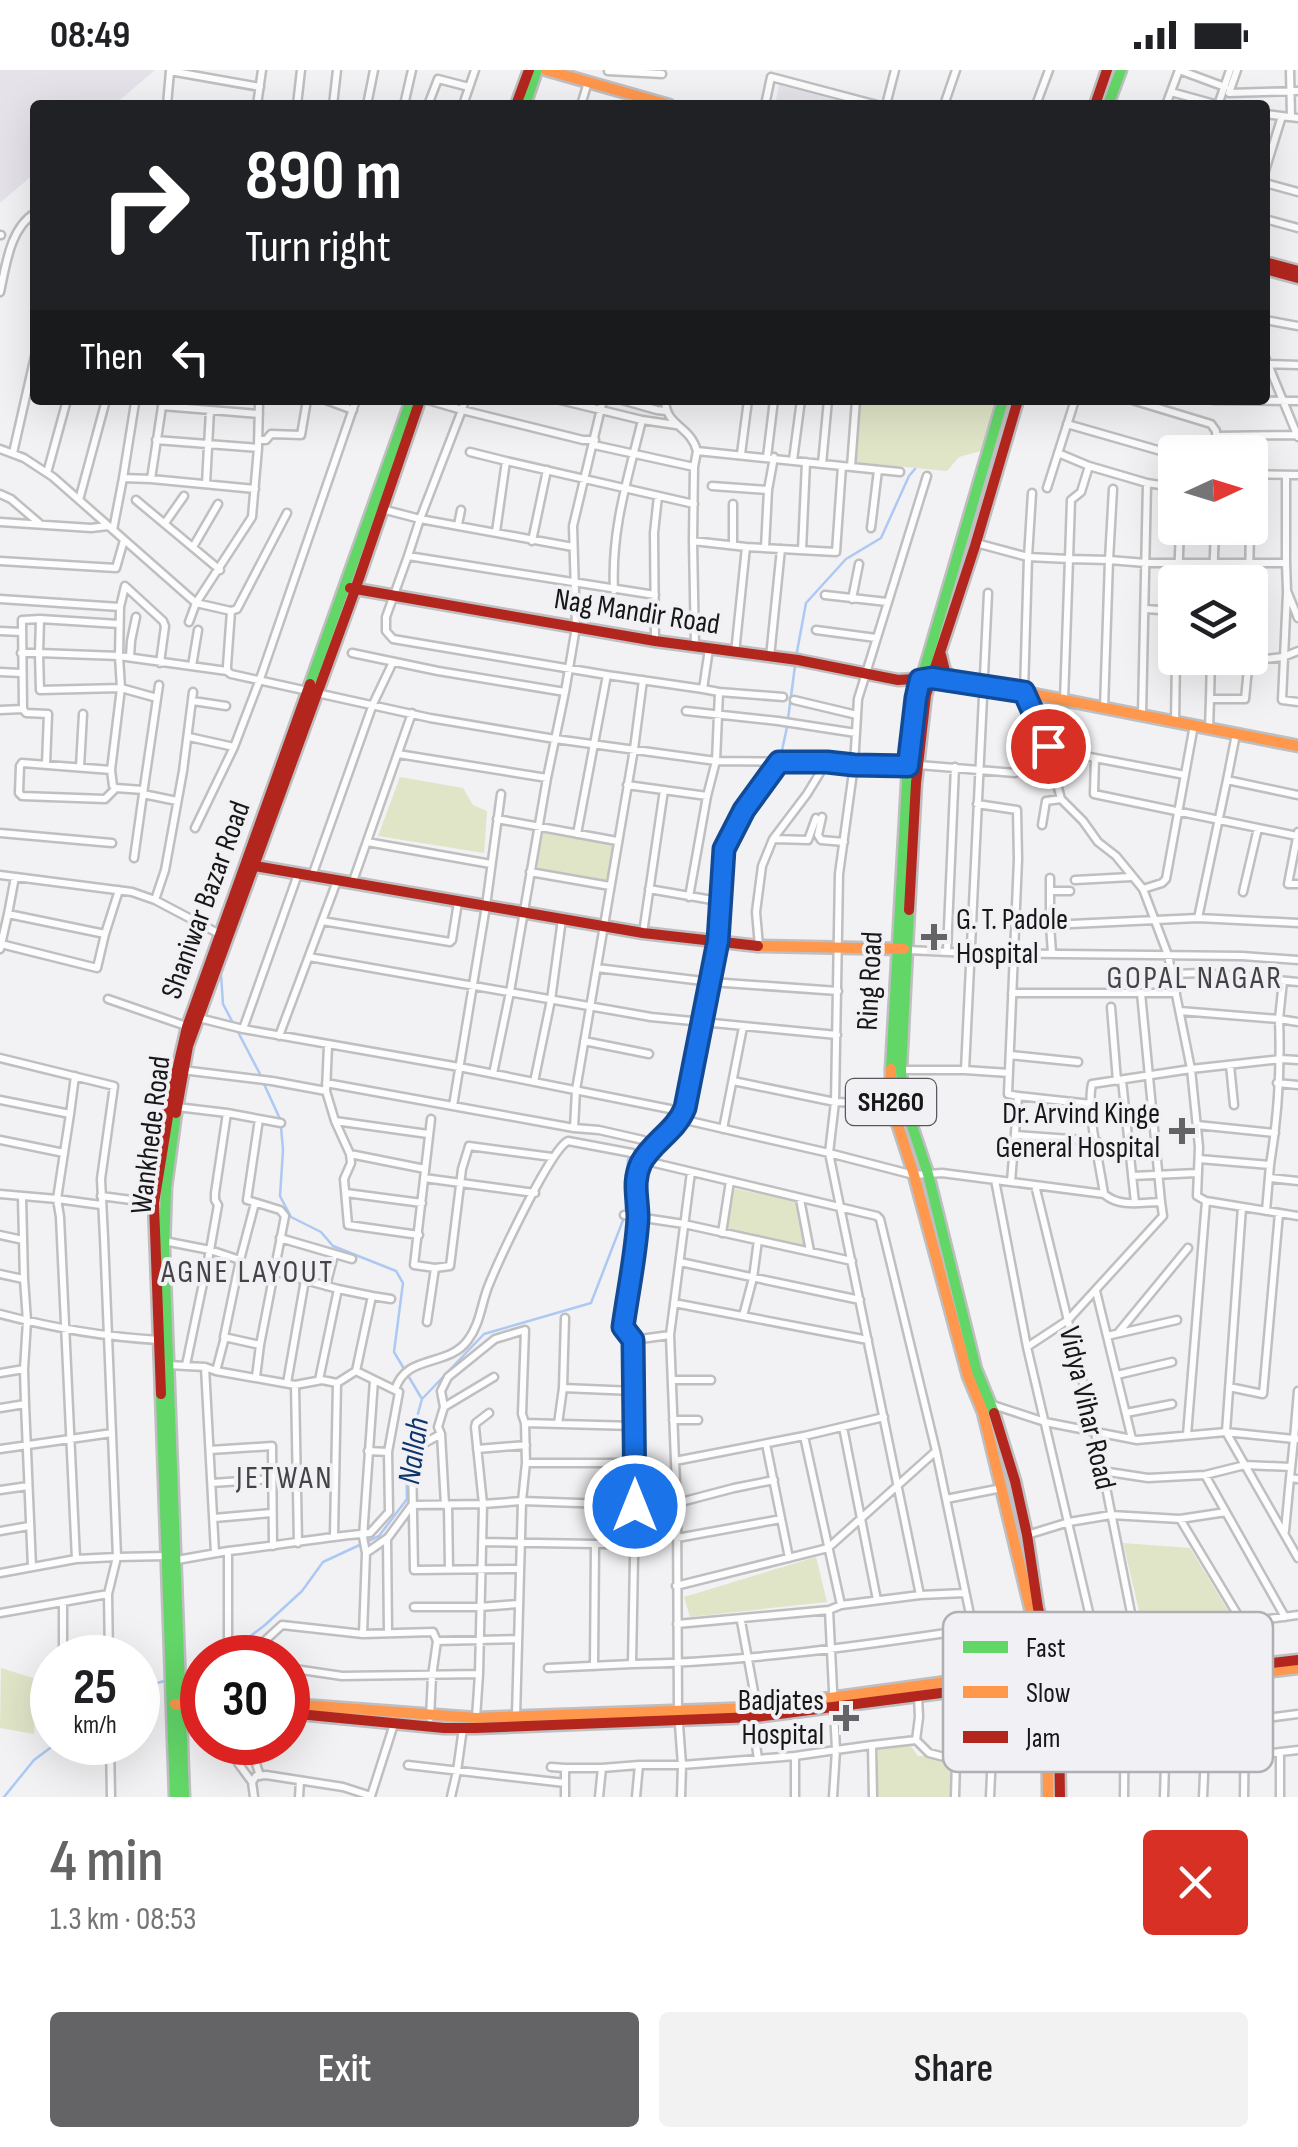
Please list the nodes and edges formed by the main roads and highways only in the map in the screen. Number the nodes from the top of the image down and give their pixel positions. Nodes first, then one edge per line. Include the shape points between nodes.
1 (528, 70) edge
2 (537, 70) edge
3 (546, 70) edge
4 (1107, 70) edge
5 (1120, 70) edge
6 (518, 100) edge
7 (527, 100) edge
8 (651, 100) edge
9 (1097, 100) edge
10 (1110, 100) edge
11 (1270, 266) edge
12 (1298, 274) edge
13 (409, 405) edge
14 (418, 405) edge
15 (1002, 405) edge
16 (1017, 405) edge
17 (350, 588) junction
18 (940, 654) junction
19 (926, 679) junction
20 (957, 681) junction
21 (312, 693) junction
22 (1298, 746) edge
23 (255, 866) junction
24 (224, 937) junction
25 (901, 949) junction
26 (194, 1025) junction
27 (164, 1365) junction
28 (1033, 1612) edge
29 (1039, 1612) edge
30 (180, 1660) edge
31 (1298, 1660) edge
32 (1273, 1664) edge
33 (1298, 1668) edge
34 (1273, 1670) edge
35 (943, 1687) edge
36 (310, 1707) edge
37 (310, 1715) edge
38 (678, 1715) junction
39 (429, 1721) junction
40 (180, 1735) edge
41 (184, 1765) edge
42 (1049, 1772) edge
43 (1058, 1772) edge
44 (175, 1797) edge
45 (184, 1797) edge
46 (1048, 1797) edge
47 (1060, 1797) edge

1 - 6 main road
2 - 7 main road
3 - 8 main road
4 - 9 main road
5 - 10 main road
11 - 12 main road
13 - 17 main road
14 - 17 main road, Wankhede Road
15 - 19 main road, Ring Road / SH260
16 - 18 main road, SH260
17 - 19 main road, Nag Mandir Road via 898,680
17 - 21 main road, Wankhede Road
18 - 19 main road, SH260
18 - 20 main road
19 - 20 main road, Nag Mandir Road
19 - 25 main road, Ring Road / SH260
20 - 22 main road, Nag Mandir Road
21 - 23 main road, Wankhede Road
21 - 24 main road, Shaniwar Bazar Road
23 - 24 main road, Wankhede Road
23 - 25 main road via 643,933 758,946
24 - 26 main road, Wankhede Road
25 - 28 main road, Ring Road / SH260 via 891,1104 983,1412
25 - 29 main road, Ring Road / SH260 via 902,1099 1014,1482
26 - 27 main road, Wankhede Road via 164,1204
26 - 27 main road, Shaniwar Bazar Road via 178,1056 154,1203
27 - 30 main road, Wankhede Road
31 - 32 main road
33 - 34 main road
35 - 38 main road via 755,1712
36 - 39 main road
37 - 39 main road
38 - 39 main road
38 - 39 main road via 462,1728
40 - 44 main road
41 - 45 main road, Wankhede Road
42 - 46 main road, Ring Road / SH260
43 - 47 main road, Ring Road / SH260

